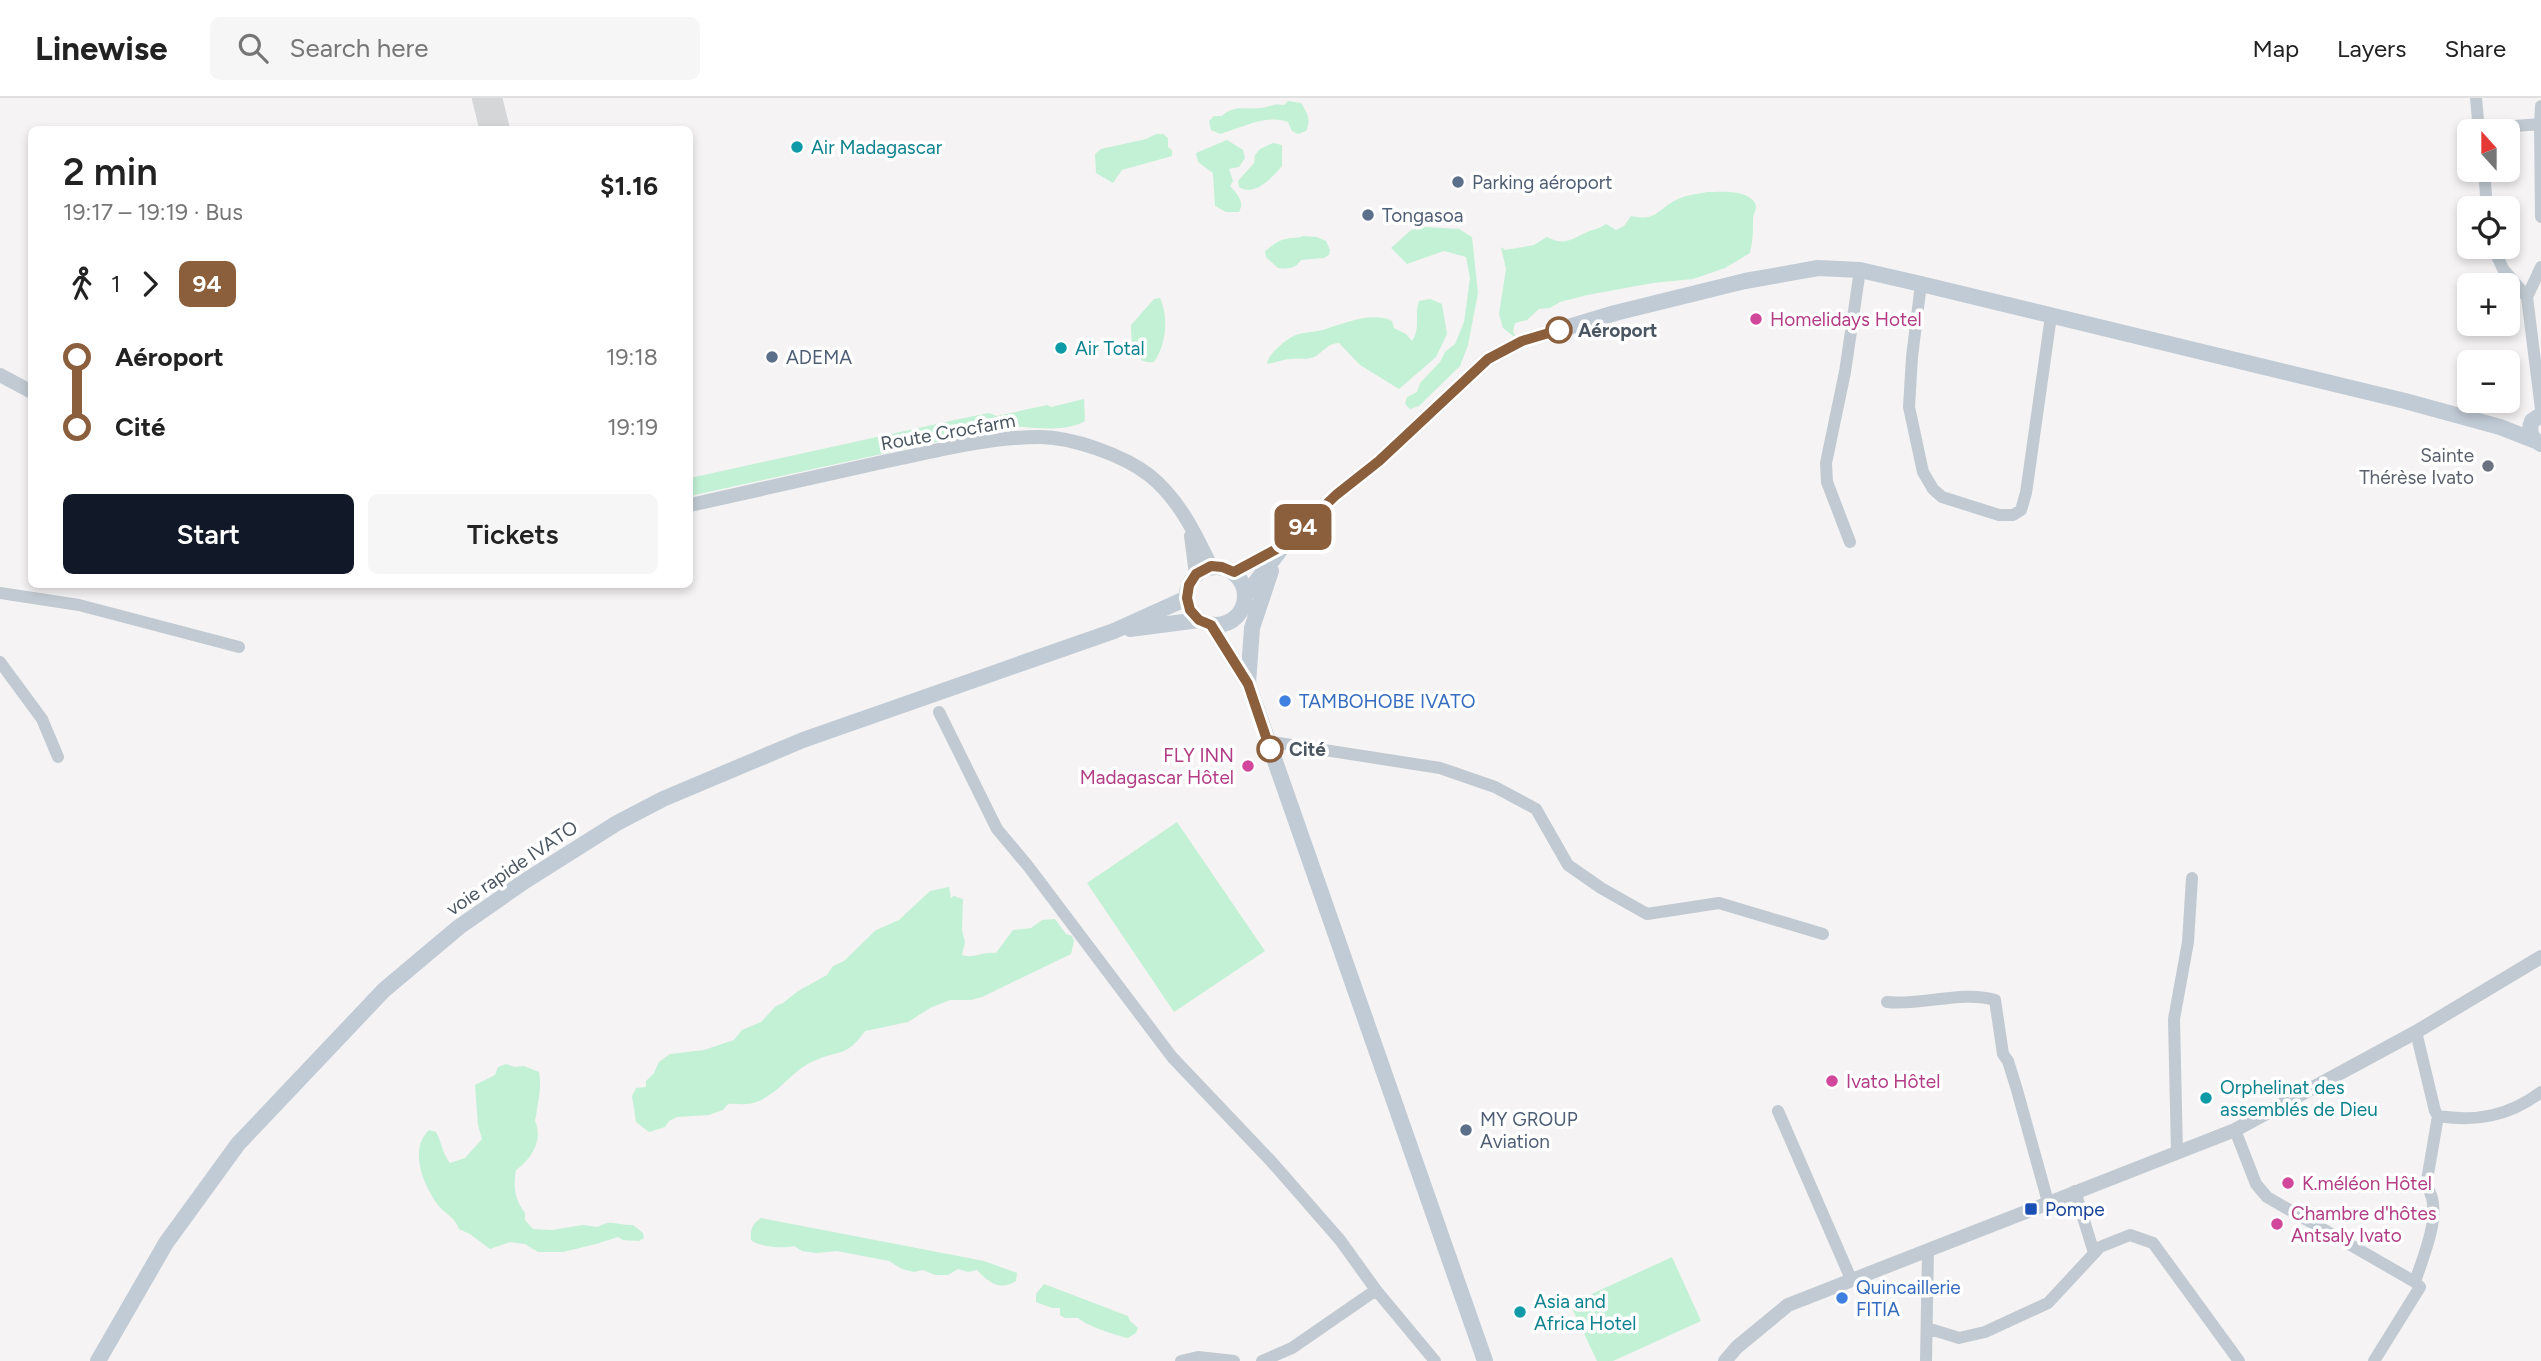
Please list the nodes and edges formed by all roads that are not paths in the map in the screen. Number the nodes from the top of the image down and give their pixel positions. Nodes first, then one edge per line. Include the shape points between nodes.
1 (2476, 98) edge
2 (2541, 106) edge
3 (2478, 119) edge
4 (2540, 124) edge
5 (2520, 126) edge
6 (2541, 217) edge
7 (2498, 259) edge
8 (2541, 267) edge
9 (1860, 270) junction
10 (1921, 284) junction
11 (2527, 297) junction
12 (2051, 316) junction
13 (0, 375) edge
14 (28, 390) edge
15 (2538, 415) edge
16 (2500, 427) junction
17 (2539, 444) edge
18 (693, 504) edge
19 (1850, 541) dead end
20 (1283, 546) junction
21 (1204, 570) junction
22 (1234, 572) junction
23 (0, 593) edge
24 (1187, 598) junction
25 (1245, 601) junction
26 (1205, 622) junction
27 (1114, 631) junction
28 (239, 646) dead end
29 (0, 662) edge
30 (1248, 684) junction
31 (939, 712) dead end
32 (1267, 741) junction
33 (58, 757) dead end
34 (2192, 878) dead end
35 (1823, 934) dead end
36 (2541, 957) edge
37 (1887, 1002) dead end
38 (2416, 1032) junction
39 (2541, 1092) edge
40 (1778, 1111) dead end
41 (2438, 1116) junction
42 (2235, 1130) junction
43 (2177, 1153) junction
44 (2074, 1191) junction
45 (2048, 1202) junction
46 (1928, 1251) junction
47 (2094, 1253) junction
48 (1851, 1279) junction
49 (2415, 1282) junction
50 (1376, 1290) junction
51 (1927, 1328) junction
52 (98, 1361) edge
53 (1181, 1361) edge
54 (1234, 1361) edge
55 (1262, 1361) edge
56 (1436, 1361) edge
57 (1485, 1361) edge
58 (1725, 1361) edge
59 (1926, 1361) edge
60 (2239, 1361) edge
61 (2374, 1361) edge

1 - 3 street
2 - 4 street
4 - 5 street
4 - 6 street
7 - 11 street
8 - 11 street
9 - 10 main road
9 - 19 street via 1826,463 1827,482
9 - 20 main road via 1792,272 1522,341 1488,359 1460,383
10 - 12 main road
10 - 12 street via 1909,407 1923,472 1942,497 1999,515 2021,510 2026,492
11 - 15 street
12 - 16 main road
13 - 14 street
15 - 16 main road
15 - 17 main road via 2530,432
16 - 17 main road
18 - 21 street, Route Crocfarm via 928,452 1041,437 1088,446 1147,473 1189,521
20 - 22 main road
20 - 25 main road
20 - 30 main road via 1255,616
21 - 22 main road via 1222,567
21 - 24 main road via 1189,585
22 - 25 main road via 1243,583
23 - 28 street via 79,605
24 - 26 main road via 1190,610
24 - 27 main road
25 - 26 main road via 1236,618 1224,624
25 - 30 main road
26 - 27 main road
26 - 30 main road
27 - 52 main road, voie rapide IVATO via 803,740 663,799 617,823 459,927 384,990 238,1144 166,1242
29 - 33 street via 42,719
30 - 32 main road
31 - 50 street via 997,829 1172,1057 1270,1160 1340,1240
32 - 35 street via 1440,768 1495,787 1536,808 1568,865 1647,914 1719,903
32 - 57 main road
34 - 43 street via 2189,942 2174,1018
36 - 38 street
37 - 45 street via 1979,995 1995,1000 2003,1054 2018,1090
38 - 41 street
38 - 42 street
39 - 41 street via 2498,1116 2464,1120
40 - 48 street
41 - 49 street via 2426,1180 2434,1212
42 - 43 street
42 - 49 street via 2256,1184 2267,1197
43 - 44 street
44 - 45 street
44 - 47 street
45 - 46 street
46 - 48 street
46 - 51 street
47 - 51 street via 2048,1303 1985,1332 1959,1338
47 - 60 street via 2130,1235 2153,1243
48 - 58 street via 1787,1305
49 - 61 street via 2420,1287
50 - 55 street via 1292,1348
50 - 56 street
51 - 59 street
53 - 54 street via 1198,1357

